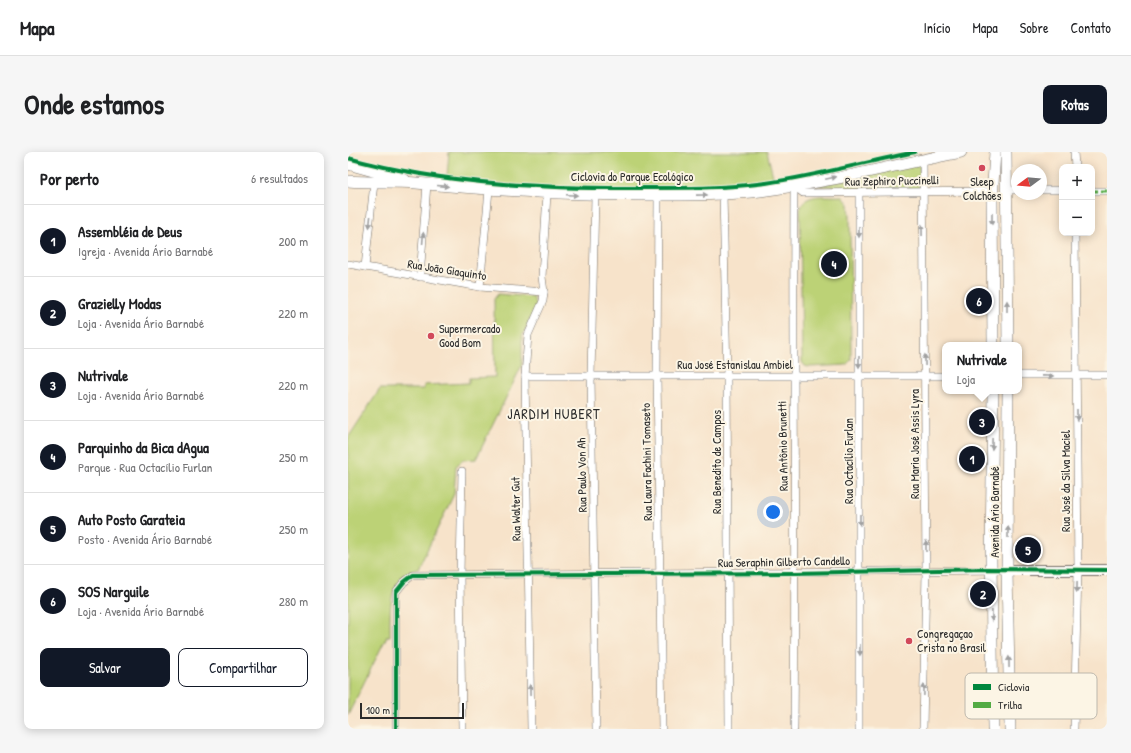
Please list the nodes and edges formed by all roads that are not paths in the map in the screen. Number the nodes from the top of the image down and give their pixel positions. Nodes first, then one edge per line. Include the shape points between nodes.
1 (961, 152) edge
2 (995, 152) edge
3 (1006, 152) edge
4 (1074, 152) edge
5 (923, 159) junction
6 (348, 164) edge
7 (1074, 164) edge
8 (348, 181) edge
9 (374, 183) junction
10 (414, 183) junction
11 (427, 184) junction
12 (1011, 184) edge
13 (794, 186) junction
14 (489, 190) junction
15 (1047, 190) edge
16 (1059, 190) edge
17 (993, 191) junction
18 (1095, 191) edge
19 (1107, 191) edge
20 (922, 192) junction
21 (859, 193) junction
22 (547, 194) junction
23 (723, 194) junction
24 (658, 195) junction
25 (595, 196) junction
26 (1012, 200) edge
27 (1075, 236) edge
28 (348, 264) edge
29 (365, 267) junction
30 (420, 277) junction
31 (480, 287) junction
32 (544, 292) junction
33 (993, 342) edge
34 (1008, 342) edge
35 (1022, 375) edge
36 (525, 376) junction
37 (591, 376) junction
38 (657, 376) junction
39 (792, 376) junction
40 (859, 376) junction
41 (926, 376) junction
42 (942, 376) edge
43 (1077, 376) junction
44 (1107, 376) edge
45 (727, 377) junction
46 (993, 394) edge
47 (1008, 394) edge
48 (462, 471) dead end
49 (991, 569) junction
50 (1007, 570) junction
51 (1107, 570) edge
52 (926, 571) junction
53 (1078, 571) junction
54 (860, 572) junction
55 (728, 573) junction
56 (795, 573) junction
57 (460, 574) junction
58 (528, 574) junction
59 (595, 574) junction
60 (661, 574) junction
61 (992, 673) edge
62 (1009, 673) edge
63 (1075, 673) edge
64 (993, 719) edge
65 (1010, 719) edge
66 (1074, 719) edge
67 (396, 729) edge
68 (462, 729) edge
69 (531, 729) edge
70 (596, 729) edge
71 (662, 729) edge
72 (729, 729) edge
73 (794, 729) edge
74 (859, 729) edge
75 (924, 729) edge
76 (993, 729) edge
77 (1010, 729) edge
78 (1074, 729) edge

1 - 5 main road
2 - 17 main road
3 - 12 main road
4 - 7 street
13 -> 5 main road
5 - 20 street, Rua Maria José Assis Lyra
6 - 10 main road
8 - 9 main road
9 - 10 main road
9 -> 29 street
10 - 11 main road
11 -> 14 main road
30 -> 11 street
13 - 21 street, Rua Zephiro Puccinelli via 803,193
13 - 23 main road
13 - 39 street, Rua Antônio Brunetti
14 - 22 main road
14 - 31 street
15 - 16 street
17 - 20 street, Rua Zephiro Puccinelli
17 -> 33 main road
18 - 19 street
20 - 21 street, Rua Zephiro Puccinelli
41 -> 20 street, Rua Maria José Assis Lyra
21 -> 40 street, Rua Octacílio Furlan
22 -> 25 main road
22 - 32 street via 542,277
24 -> 23 main road
23 - 45 street, Rua Benedito de Campos
24 - 25 main road
24 - 38 street, Rua Laura Fachini Tomaseto
25 - 37 street, Rua Paulo Von Ah
34 -> 26 main road
27 - 43 street, Rua José da Silva Maciel
28 - 29 street, Rua João Giaquinto
29 - 30 street, Rua João Giaquinto
30 - 31 street, Rua João Giaquinto
31 - 32 street, Rua João Giaquinto
32 - 36 street, Rua Walter Gut via 543,301 528,335
35 -> 43 street
36 - 37 street, Rua José Estanislau Ambiel
36 - 58 street, Rua Walter Gut
37 - 38 street, Rua José Estanislau Ambiel
37 - 59 street, Rua Paulo Von Ah
38 - 45 street, Rua José Estanislau Ambiel
38 - 60 street, Rua Laura Fachini Tomaseto
39 - 40 street, Rua José Estanislau Ambiel
39 - 45 street, Rua José Estanislau Ambiel
39 - 56 street, Rua Antônio Brunetti
40 - 41 street, Rua José Estanislau Ambiel
40 -> 54 street, Rua Octacílio Furlan
41 - 42 street, Rua José Estanislau Ambiel
52 -> 41 street, Rua Maria José Assis Lyra
43 - 44 street
43 -> 53 street, Rua José da Silva Maciel
45 - 55 street, Rua Benedito de Campos
46 -> 49 main road, Avenida Ário Barnabé
50 -> 47 main road, Avenida Ário Barnabé
48 - 57 street
49 - 50 street, Rua Seraphin Gilberto Candello
49 - 52 street, Rua Seraphin Gilberto Candello
49 -> 61 main road, Avenida Ário Barnabé
50 - 53 street, Rua Seraphin Gilberto Candello
62 -> 50 main road, Avenida Ário Barnabé
51 - 53 street, Rua Seraphin Gilberto Candello
52 - 54 street, Rua Seraphin Gilberto Candello
75 -> 52 street, Rua Maria José Assis Lyra
53 -> 63 street, Rua José da Silva Maciel
54 - 56 street, Rua Seraphin Gilberto Candello
54 -> 74 street, Rua Octacílio Furlan
55 - 56 street, Rua Seraphin Gilberto Candello
55 - 60 street, Rua Seraphin Gilberto Candello
55 - 72 street, Rua Benedito de Campos
56 - 73 street, Rua Antônio Brunetti
57 - 58 street, Rua Seraphin Gilberto Candello
57 - 67 street, Rua Seraphin Gilberto Candello via 413,575 396,592
57 - 68 street
58 - 59 street, Rua Seraphin Gilberto Candello
69 -> 58 street, Rua Walter Gut
59 - 60 street, Rua Seraphin Gilberto Candello
59 - 70 street, Rua Paulo Von Ah
60 - 71 street, Rua Laura Fachini Tomaseto
64 -> 76 main road, Avenida Ário Barnabé
77 -> 65 main road, Avenida Ário Barnabé
66 -> 78 street, Rua José da Silva Maciel

